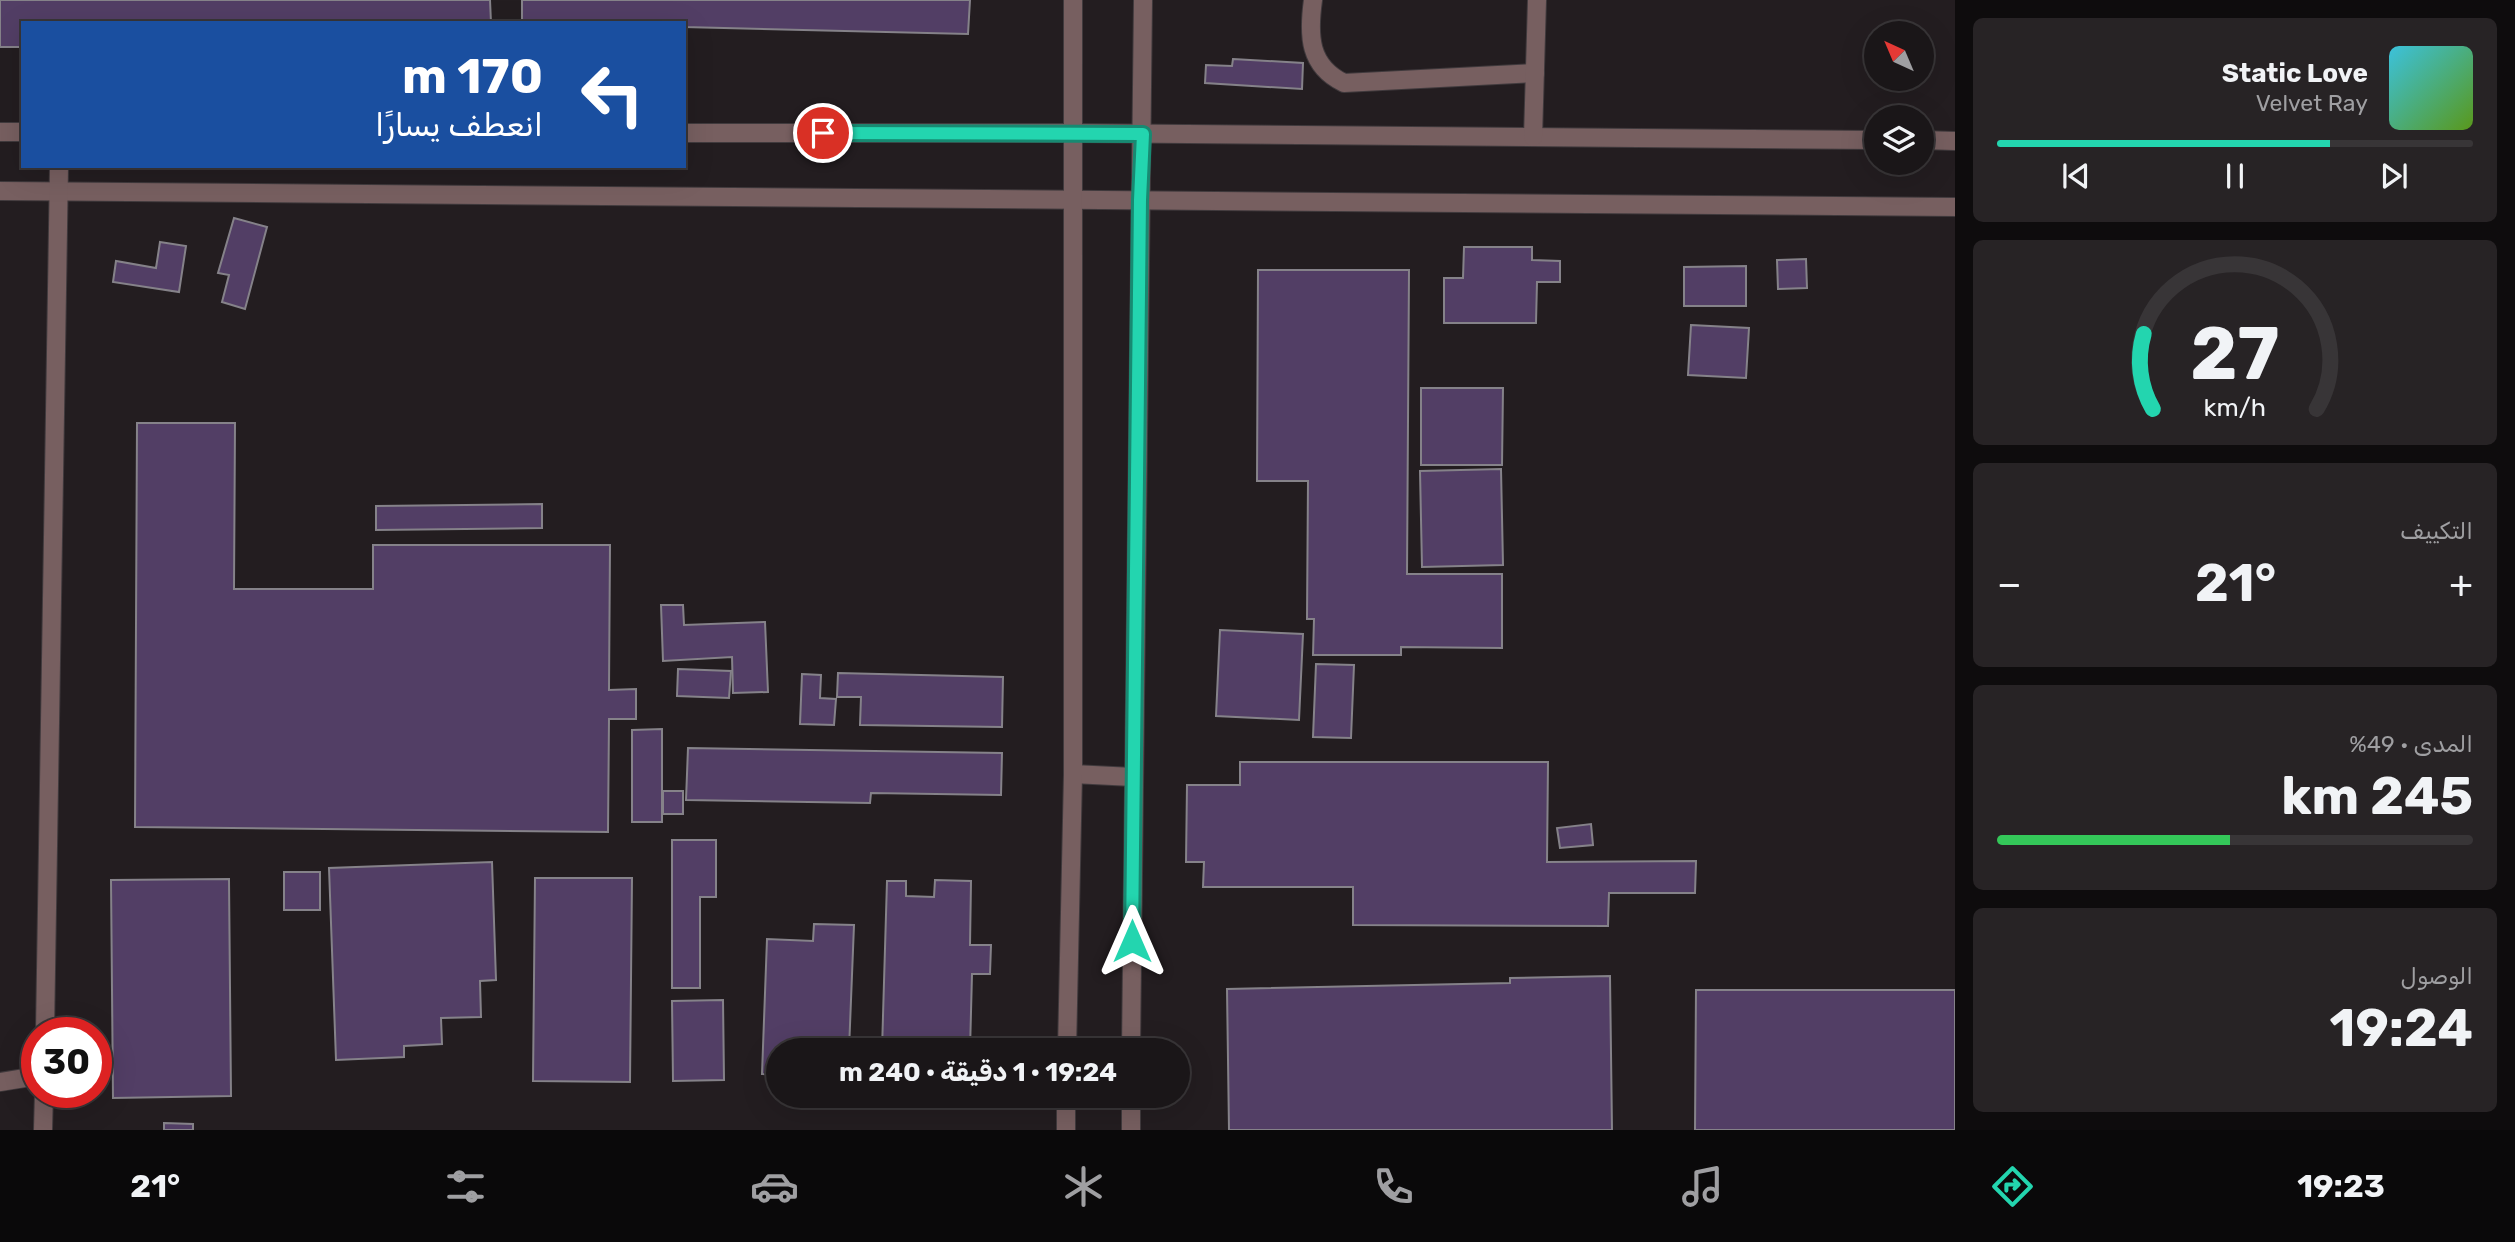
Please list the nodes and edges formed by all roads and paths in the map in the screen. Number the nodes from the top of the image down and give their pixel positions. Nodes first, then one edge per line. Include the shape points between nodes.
1 (1073, 0) edge
2 (1143, 0) edge
3 (1313, 0) edge
4 (1537, 0) edge
5 (1535, 73) junction
6 (0, 132) edge
7 (21, 132) edge
8 (686, 133) edge
9 (1073, 133) junction
10 (1143, 134) junction
11 (1534, 137) junction
12 (1864, 140) edge
13 (1934, 140) edge
14 (1955, 141) edge
15 (60, 168) edge
16 (0, 191) edge
17 (60, 191) junction
18 (1074, 200) junction
19 (1140, 200) junction
20 (1955, 207) edge
21 (1073, 774) junction
22 (1133, 777) junction
23 (45, 1017) edge
24 (1067, 1038) edge
25 (1131, 1038) edge
26 (21, 1079) edge
27 (0, 1082) edge
28 (44, 1108) edge
29 (1066, 1108) edge
30 (1131, 1108) edge
31 (43, 1130) edge
32 (1066, 1130) edge
33 (1131, 1130) edge

1 - 9 street
2 - 10 street
3 - 5 street via 1313,53 1331,77 1344,83
4 - 5 street
5 - 11 street
6 - 7 street
8 - 9 street
9 - 10 street
9 - 18 street
10 - 11 street
10 - 19 street
11 - 12 street
13 - 14 street
15 - 17 street
16 - 17 street
17 - 18 street
17 - 23 street
18 - 19 street
18 - 21 street
19 - 20 street
19 - 22 street
21 - 22 street
21 - 24 street
22 - 25 street
26 - 27 street
28 - 31 street
29 - 32 street
30 - 33 street

